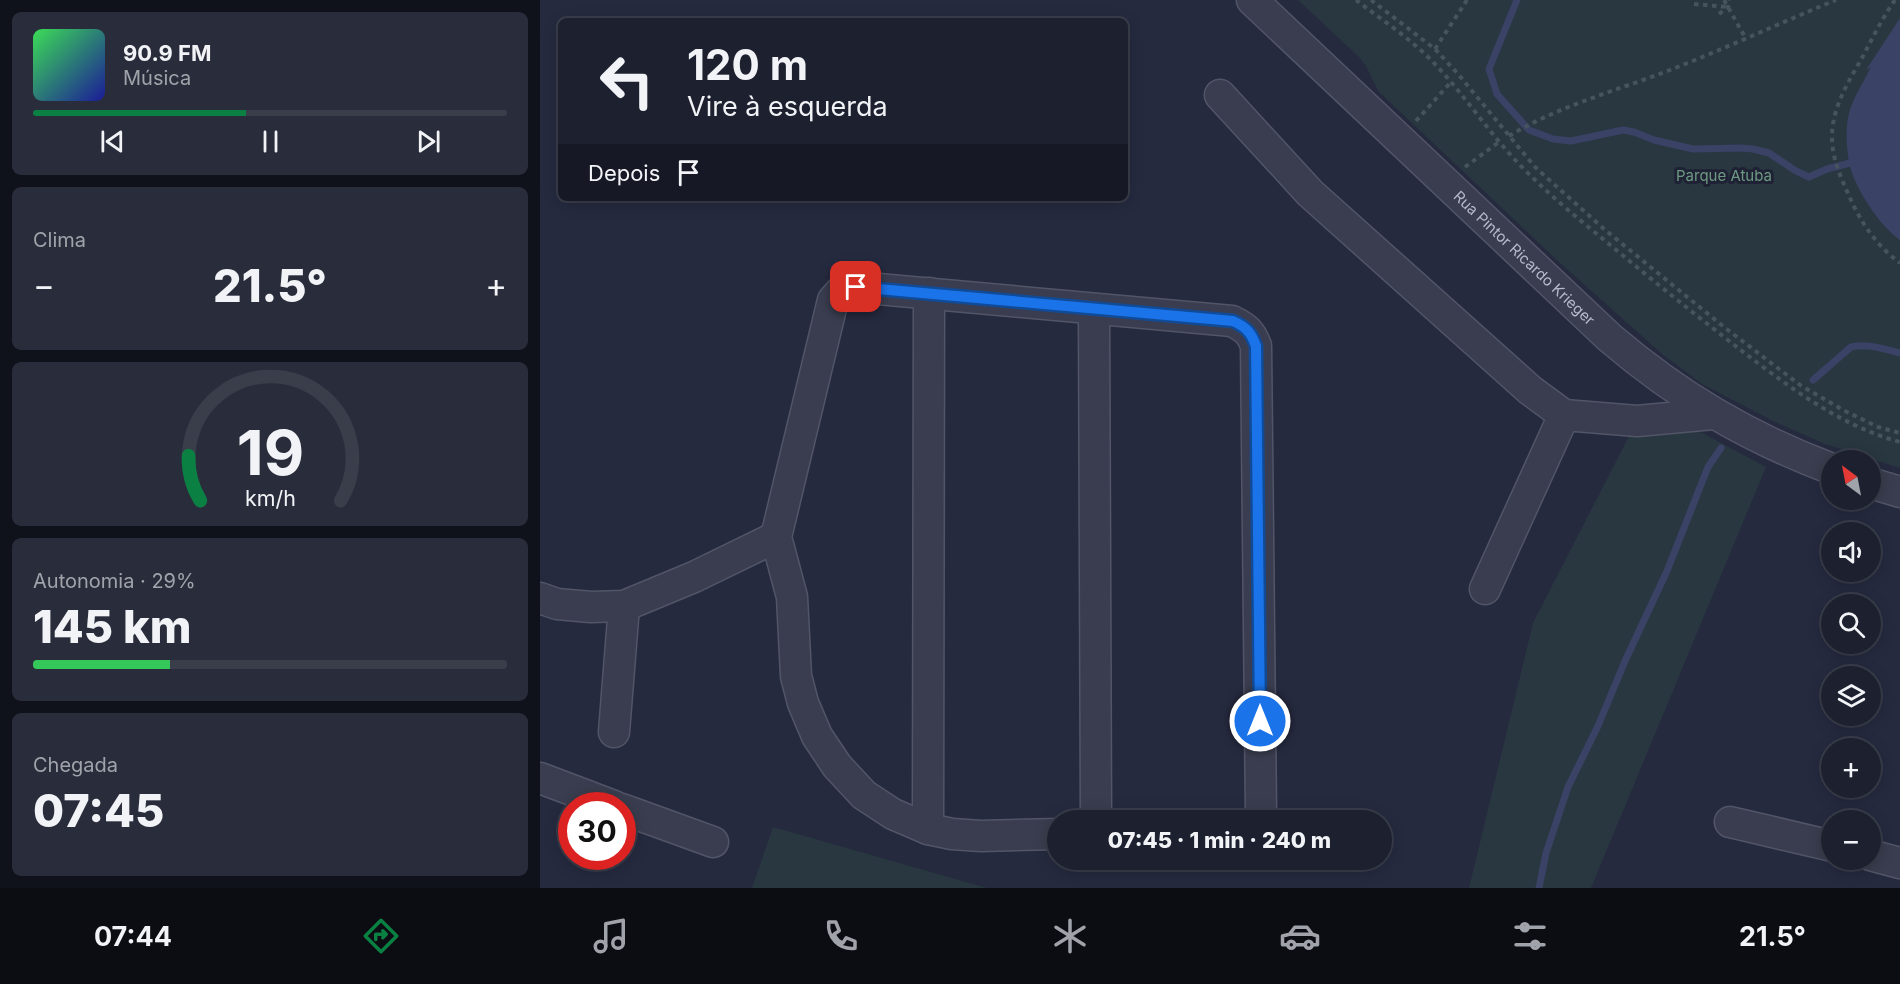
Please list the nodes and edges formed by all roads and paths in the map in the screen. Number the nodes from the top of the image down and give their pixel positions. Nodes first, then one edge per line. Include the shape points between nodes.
1 (1252, 0) edge
2 (1356, 0) edge
3 (1371, 0) edge
4 (1467, 0) edge
5 (1724, 0) edge
6 (1729, 0) edge
7 (1836, 0) edge
8 (1895, 0) edge
9 (1694, 4) dead end
10 (1728, 7) junction
11 (1719, 14) dead end
12 (1746, 39) junction
13 (1435, 49) junction
14 (1451, 82) junction
15 (1220, 94) dead end
16 (1509, 136) junction
17 (1399, 139) junction
18 (1499, 142) junction
19 (1445, 182) junction
20 (1900, 263) edge
21 (928, 293) junction
22 (1094, 309) junction
23 (1713, 414) junction
24 (1564, 415) junction
25 (1900, 433) edge
26 (1900, 442) edge
27 (1821, 464) edge
28 (1881, 486) edge
29 (1900, 492) edge
30 (776, 537) junction
31 (1485, 589) dead end
32 (540, 598) edge
33 (624, 606) junction
34 (614, 732) dead end
35 (540, 778) edge
36 (577, 792) edge
37 (1096, 810) edge
38 (1261, 810) edge
39 (636, 814) edge
40 (1730, 822) dead end
41 (928, 829) junction
42 (1047, 834) edge
43 (713, 842) dead end
44 (1821, 843) edge
45 (1881, 858) edge
46 (1900, 862) edge

1 - 17 street, Rua Pintor Ricardo Krieger
2 - 14 path via 1413,44
3 - 13 path
4 - 13 path
5 - 10 path
6 - 10 path
7 - 12 path
8 - 20 path via 1835,112 1832,137 1835,161 1853,205 1872,236
9 - 10 path
10 - 11 path
10 - 12 path
12 - 16 path via 1534,122
13 - 16 path
14 - 17 path
14 - 18 path
15 - 24 street via 1310,193 1530,390
16 - 25 path via 1535,167 1604,229 1752,349 1800,385 1843,410
17 - 19 street, Rua Pintor Ricardo Krieger
18 - 19 path
18 - 26 path via 1530,176 1576,216 1755,361 1811,402
19 - 23 street, Rua Pintor Ricardo Krieger via 1610,338
21 - 22 street
21 - 30 street via 856,287 843,289 833,300
21 - 41 street
22 - 37 street
22 - 38 street via 1233,321 1246,328 1256,346
23 - 24 street via 1637,421
23 - 27 street, Rua Pintor Ricardo Krieger
24 - 31 street
28 - 29 street
30 - 33 street
30 - 41 street via 792,597 796,676 817,736 837,766 864,795 893,814
32 - 33 street via 557,604
33 - 34 street
35 - 36 street
39 - 43 street
40 - 44 street
41 - 42 street via 981,836
45 - 46 street

